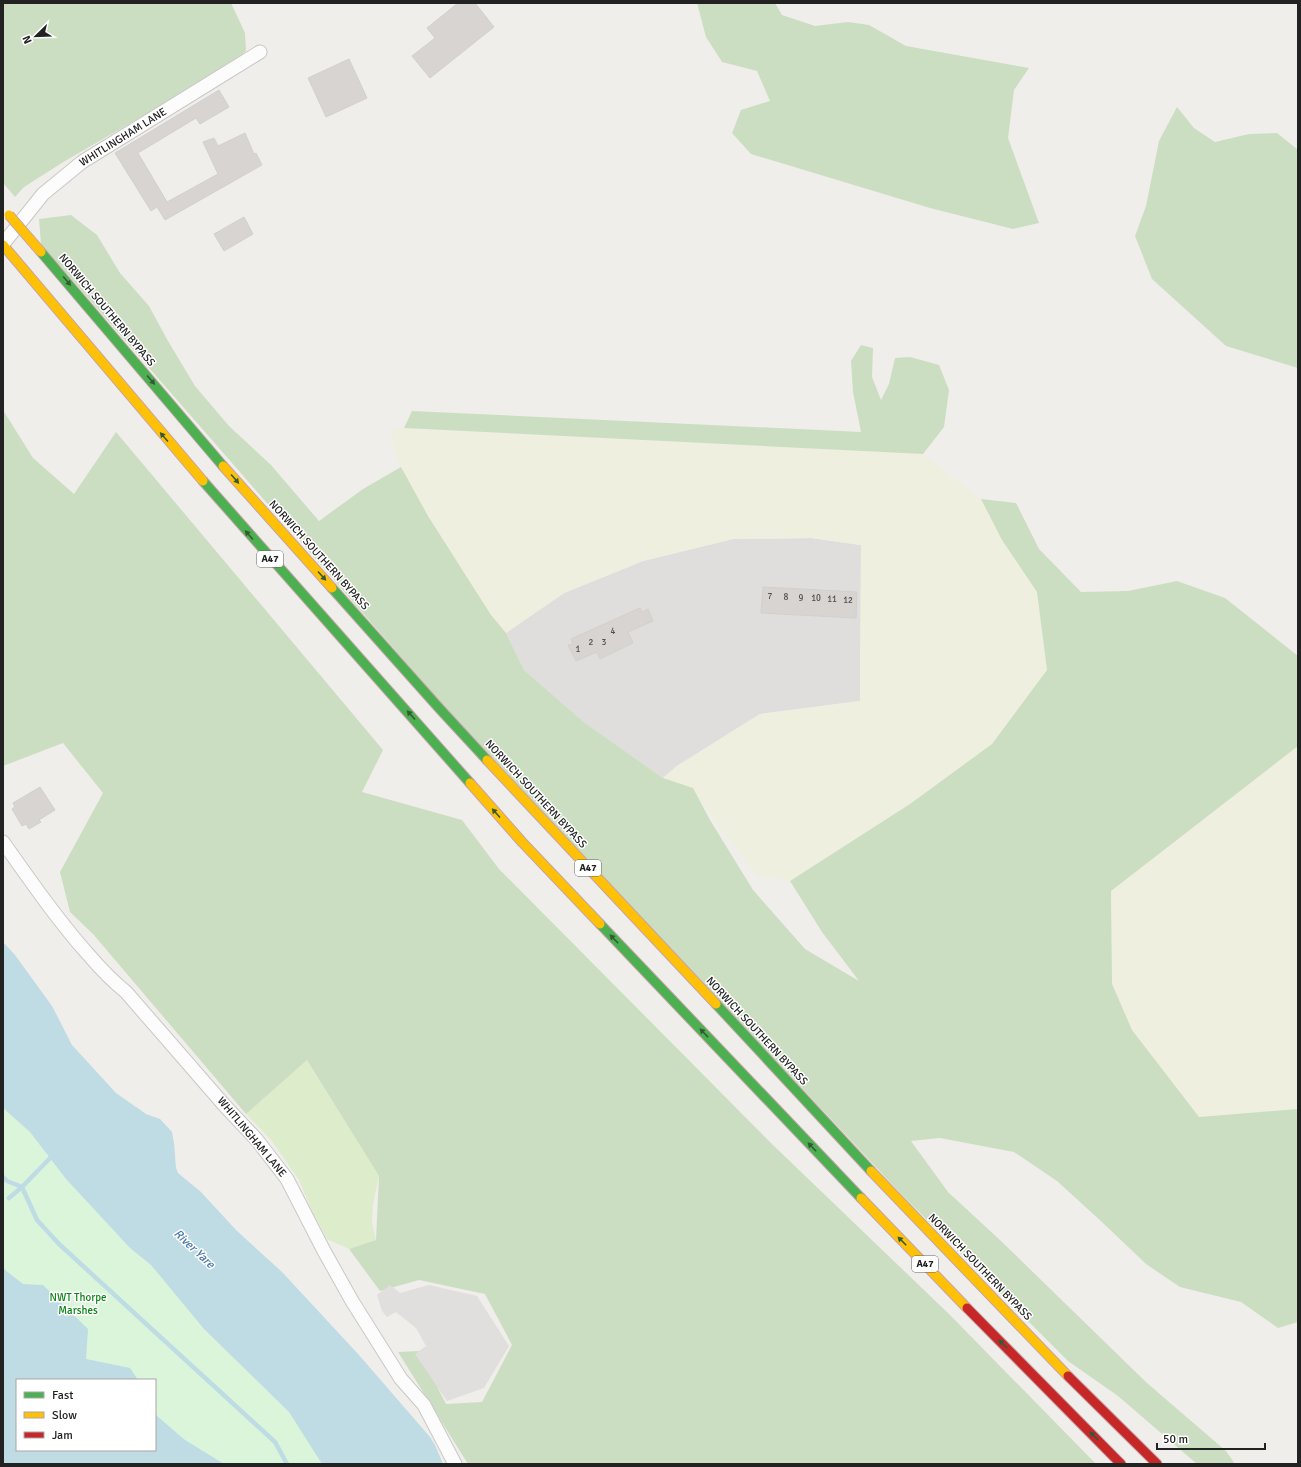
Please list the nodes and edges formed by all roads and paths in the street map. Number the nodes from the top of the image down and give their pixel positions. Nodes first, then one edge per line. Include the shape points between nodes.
1 (260, 52) dead end
2 (6, 211) edge
3 (3, 245) edge
4 (3, 842) edge
5 (455, 1464) edge
6 (1121, 1464) edge
7 (1157, 1464) edge

1 - 3 street, WHITLINGHAM LANE via 82,162 42,194
2 -> 7 highway, NORWICH SOUTHERN BYPASS / A47, bridge via 238,483 439,708 904,1206
6 -> 3 highway, A47 via 890,1229 522,842 219,500
4 - 5 street, WHITLINGHAM LANE via 74,938 257,1140 287,1179 352,1300 401,1379 424,1405

